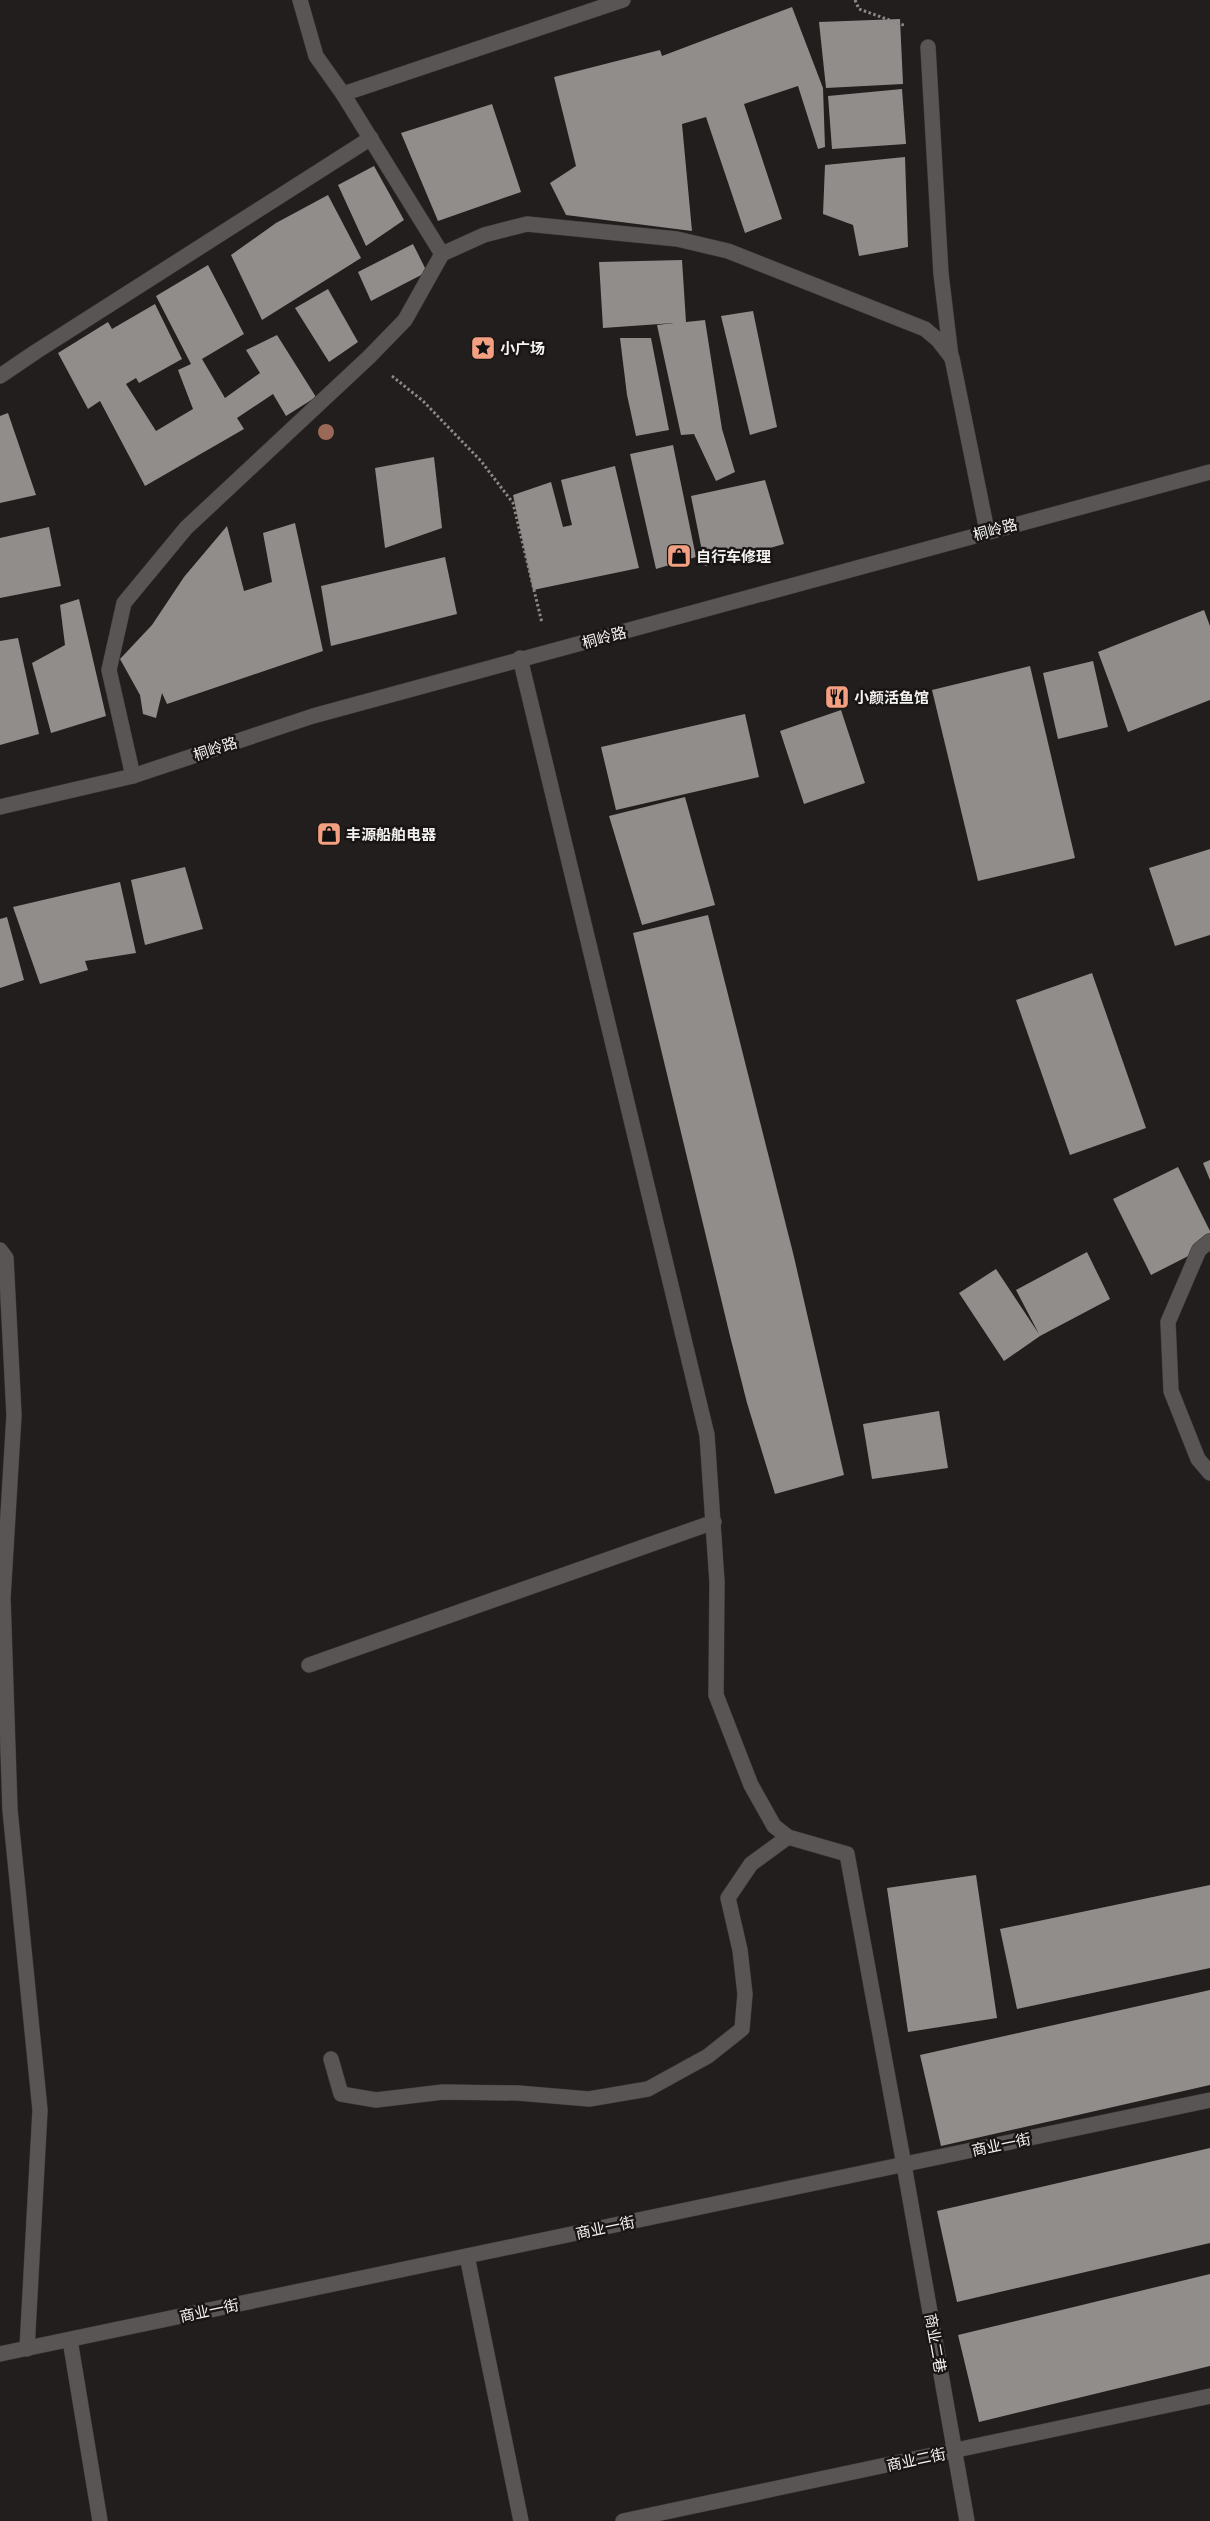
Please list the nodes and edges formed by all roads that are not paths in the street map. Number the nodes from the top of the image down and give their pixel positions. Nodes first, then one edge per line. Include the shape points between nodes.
1 (300, 0) edge
2 (623, 0) edge
3 (928, 47) road end
4 (343, 94) junction
5 (371, 138) junction
6 (442, 254) junction
7 (952, 358) junction
8 (0, 376) edge
9 (1210, 472) edge
10 (987, 531) junction
11 (520, 658) junction
12 (133, 776) junction
13 (0, 807) edge
14 (1210, 1241) edge
15 (0, 1250) edge
16 (1210, 1473) edge
17 (714, 1522) junction
18 (309, 1665) dead end
19 (788, 1838) junction
20 (331, 2059) dead end
21 (1210, 2100) edge
22 (904, 2165) junction
23 (468, 2256) junction
24 (70, 2340) junction
25 (27, 2349) junction
26 (0, 2354) edge
27 (1210, 2396) edge
28 (955, 2451) junction
29 (100, 2521) edge
30 (521, 2521) edge
31 (623, 2521) edge
32 (967, 2521) edge

1 - 4 street via 316,56
2 - 4 street
3 - 7 street via 942,274
4 - 5 street
5 - 6 street
5 - 8 street
6 - 7 street via 484,235 527,224 677,239 728,251 925,329
6 - 12 street via 405,320 186,528 124,603 109,670
7 - 10 street
9 - 10 street, 桐岭路
10 - 11 street, 桐岭路
11 - 12 street, 桐岭路 via 313,716
11 - 17 street via 707,1435
12 - 13 street, 桐岭路
14 - 16 street via 1199,1250 1168,1322 1171,1391 1198,1459
15 - 25 street via 6,1258 14,1416 3,1598 10,1810 40,2110
17 - 18 street
17 - 19 street via 716,1695 751,1785 774,1826
19 - 20 street via 752,1864 728,1898 740,1950 745,1994 742,2029 708,2056 648,2089 589,2099 518,2093 443,2092 376,2100 341,2094
19 - 22 street, 商业二巷 via 847,1854
21 - 22 street, 商业一街
22 - 23 street, 商业一街
22 - 28 street, 商业二巷
23 - 24 street, 商业一街
23 - 30 street
24 - 25 street, 商业一街
24 - 29 street
25 - 26 street, 商业一街
27 - 28 street, 商业二街
28 - 31 street, 商业二街
28 - 32 street, 商业二巷

